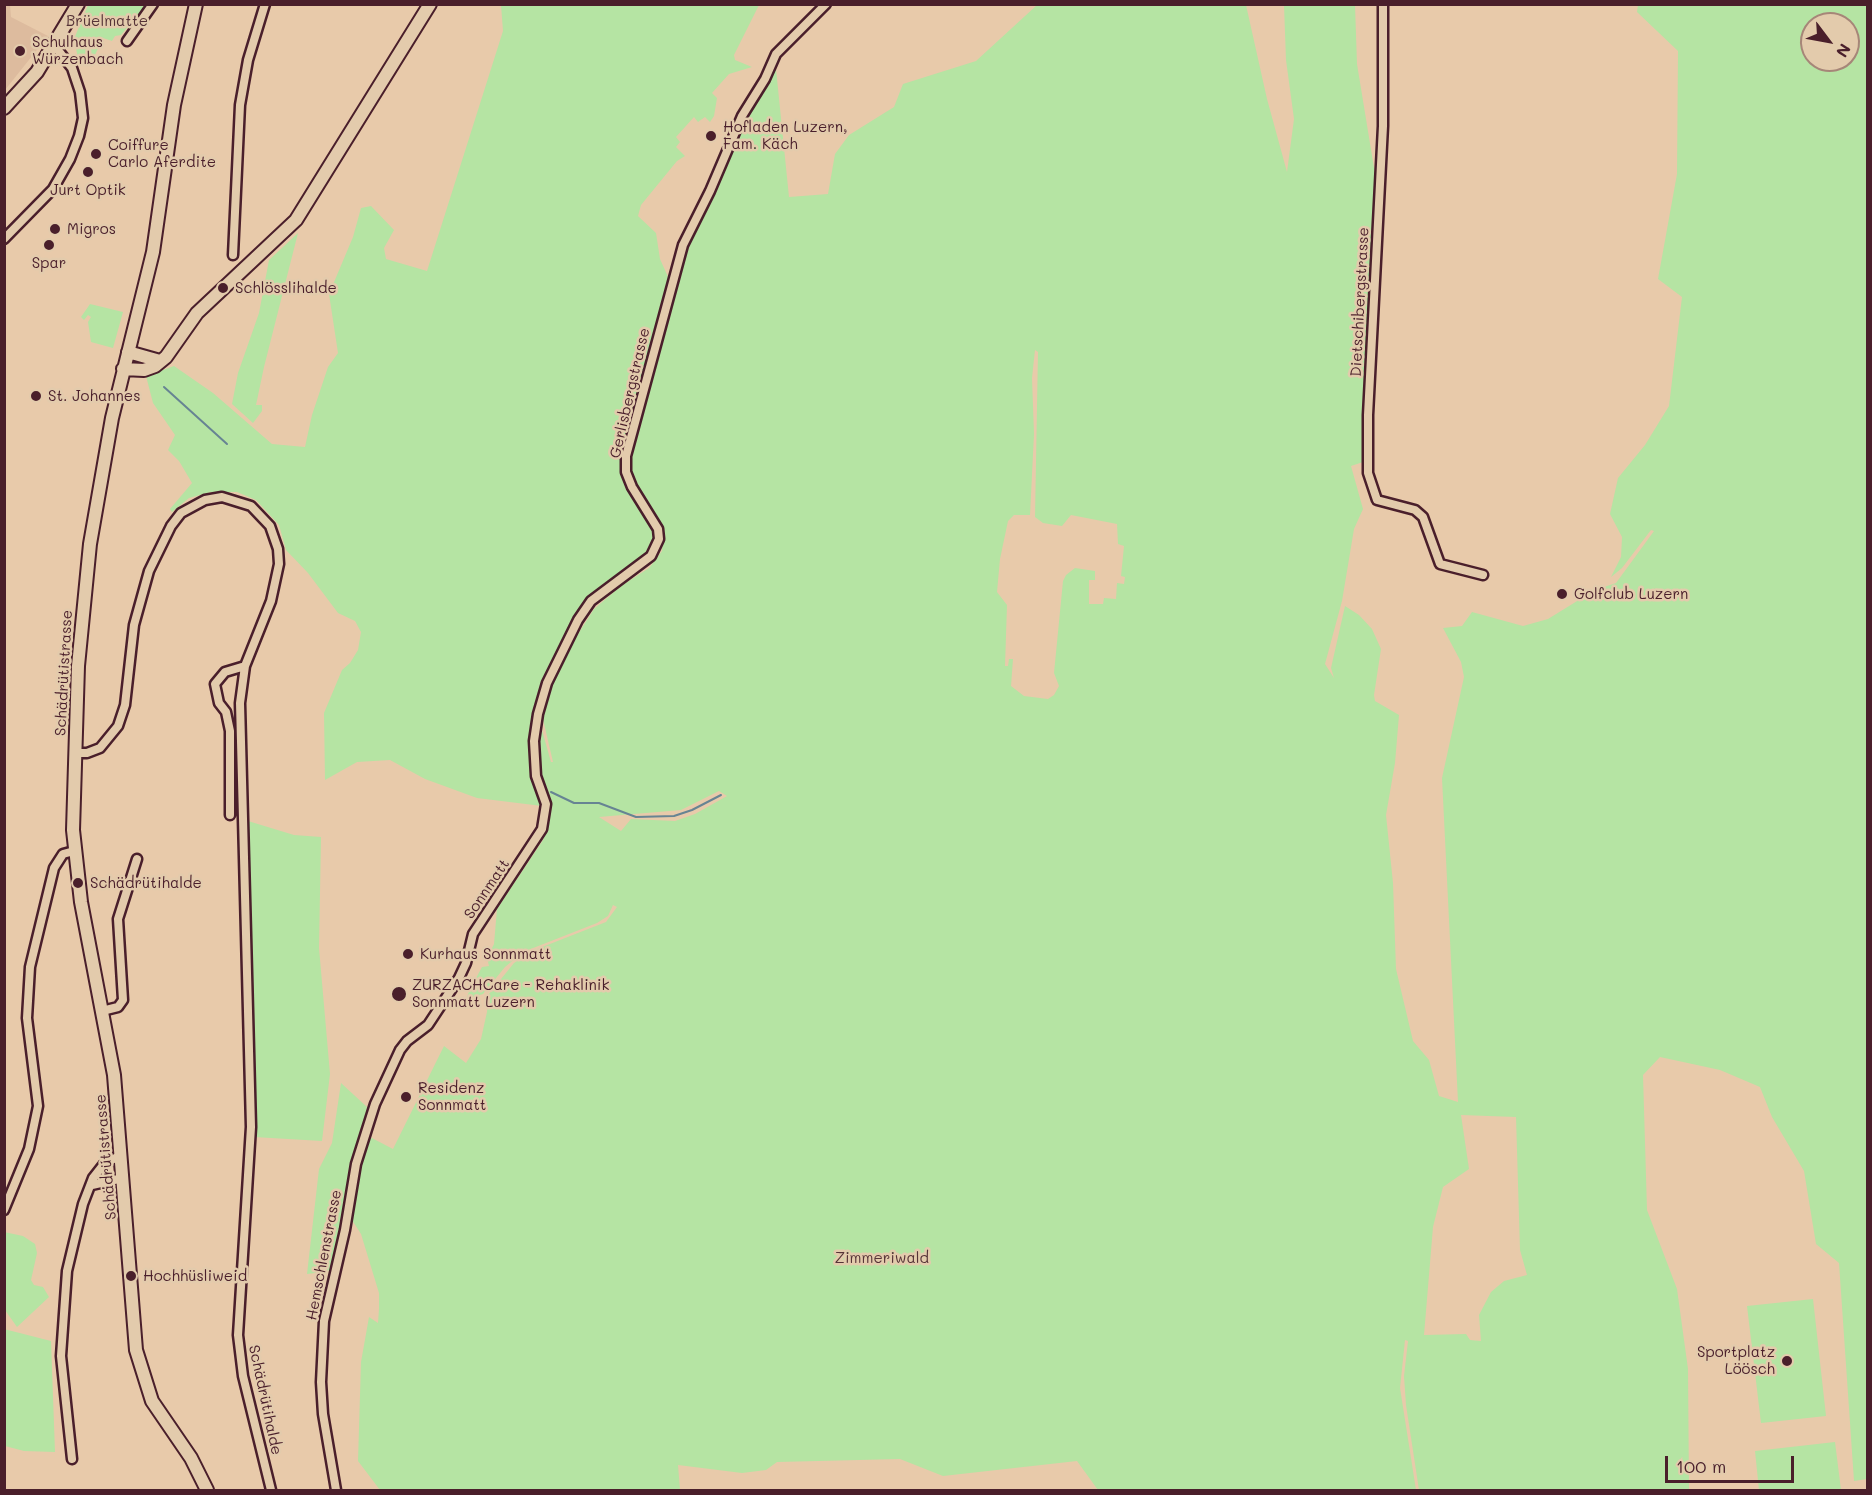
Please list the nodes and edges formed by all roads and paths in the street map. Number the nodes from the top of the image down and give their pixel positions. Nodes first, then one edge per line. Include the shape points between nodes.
1 (78, 4) edge
2 (153, 4) edge
3 (196, 4) edge
4 (265, 4) edge
5 (430, 4) edge
6 (826, 4) edge
7 (1383, 4) edge
8 (127, 41) dead end
9 (54, 45) junction
10 (4, 108) edge
11 (4, 239) edge
12 (233, 255) dead end
13 (128, 352) junction
14 (160, 361) junction
15 (123, 369) junction
16 (1483, 575) dead end
17 (245, 666) junction
18 (76, 753) junction
19 (546, 814) joint
20 (230, 815) dead end
21 (74, 850) junction
22 (137, 859) dead end
23 (102, 1011) junction
24 (391, 1066) joint
25 (121, 1155) junction
26 (123, 1178) junction
27 (92, 1185) junction
28 (4, 1210) edge
29 (72, 1459) dead end
30 (207, 1491) edge
31 (270, 1491) edge
32 (336, 1491) edge

1 - 9 main road
2 - 8 street
3 - 13 main road, Schädrütistrasse via 174,105 153,252
4 - 12 street via 240,105
5 - 14 main road via 296,220 197,313
6 - 19 street, Gerlisbergstrasse via 776,54 742,116 682,245 626,456 626,472 632,487 660,539 651,556 591,601 547,683 534,741 536,776
7 - 16 street, Dietschibergstrasse via 1383,126 1368,473 1377,500 1415,510 1423,518 1440,564
9 - 10 main road via 29,83
9 - 11 street via 72,68 80,92 79,136 53,189
13 - 14 main road
13 - 15 main road, Schädrütistrasse
14 - 15 main road via 144,370
15 - 18 main road, Schädrütistrasse via 97,497 83,593
17 - 18 street, Schädrütihalde via 271,601 278,549 270,526 251,506 222,497 205,500 181,513 149,571 134,625 125,705 118,726 100,748
17 - 20 street via 225,672 215,684 230,731
17 - 31 street, Schädrütihalde via 240,731 251,1127 238,1335 243,1376
18 - 21 main road, Schädrütistrasse
19 - 24 street, Sonnmatt via 537,840 473,934 459,978 428,1025 407,1041
21 - 23 main road, Schädrütistrasse
21 - 28 street via 63,854 54,868 30,967 27,1018 38,1106 28,1149
22 - 23 street via 118,920 123,1000 118,1007
23 - 25 main road, Schädrütistrasse via 114,1075
24 - 32 street, Hemschlenstrasse via 356,1164 324,1321 323,1414
25 - 26 main road, Schädrütistrasse
25 - 27 street via 104,1164
26 - 27 street
26 - 30 main road, Schädrütistrasse via 136,1350 152,1401 191,1458
27 - 29 street via 83,1204 67,1271 62,1311 61,1370

